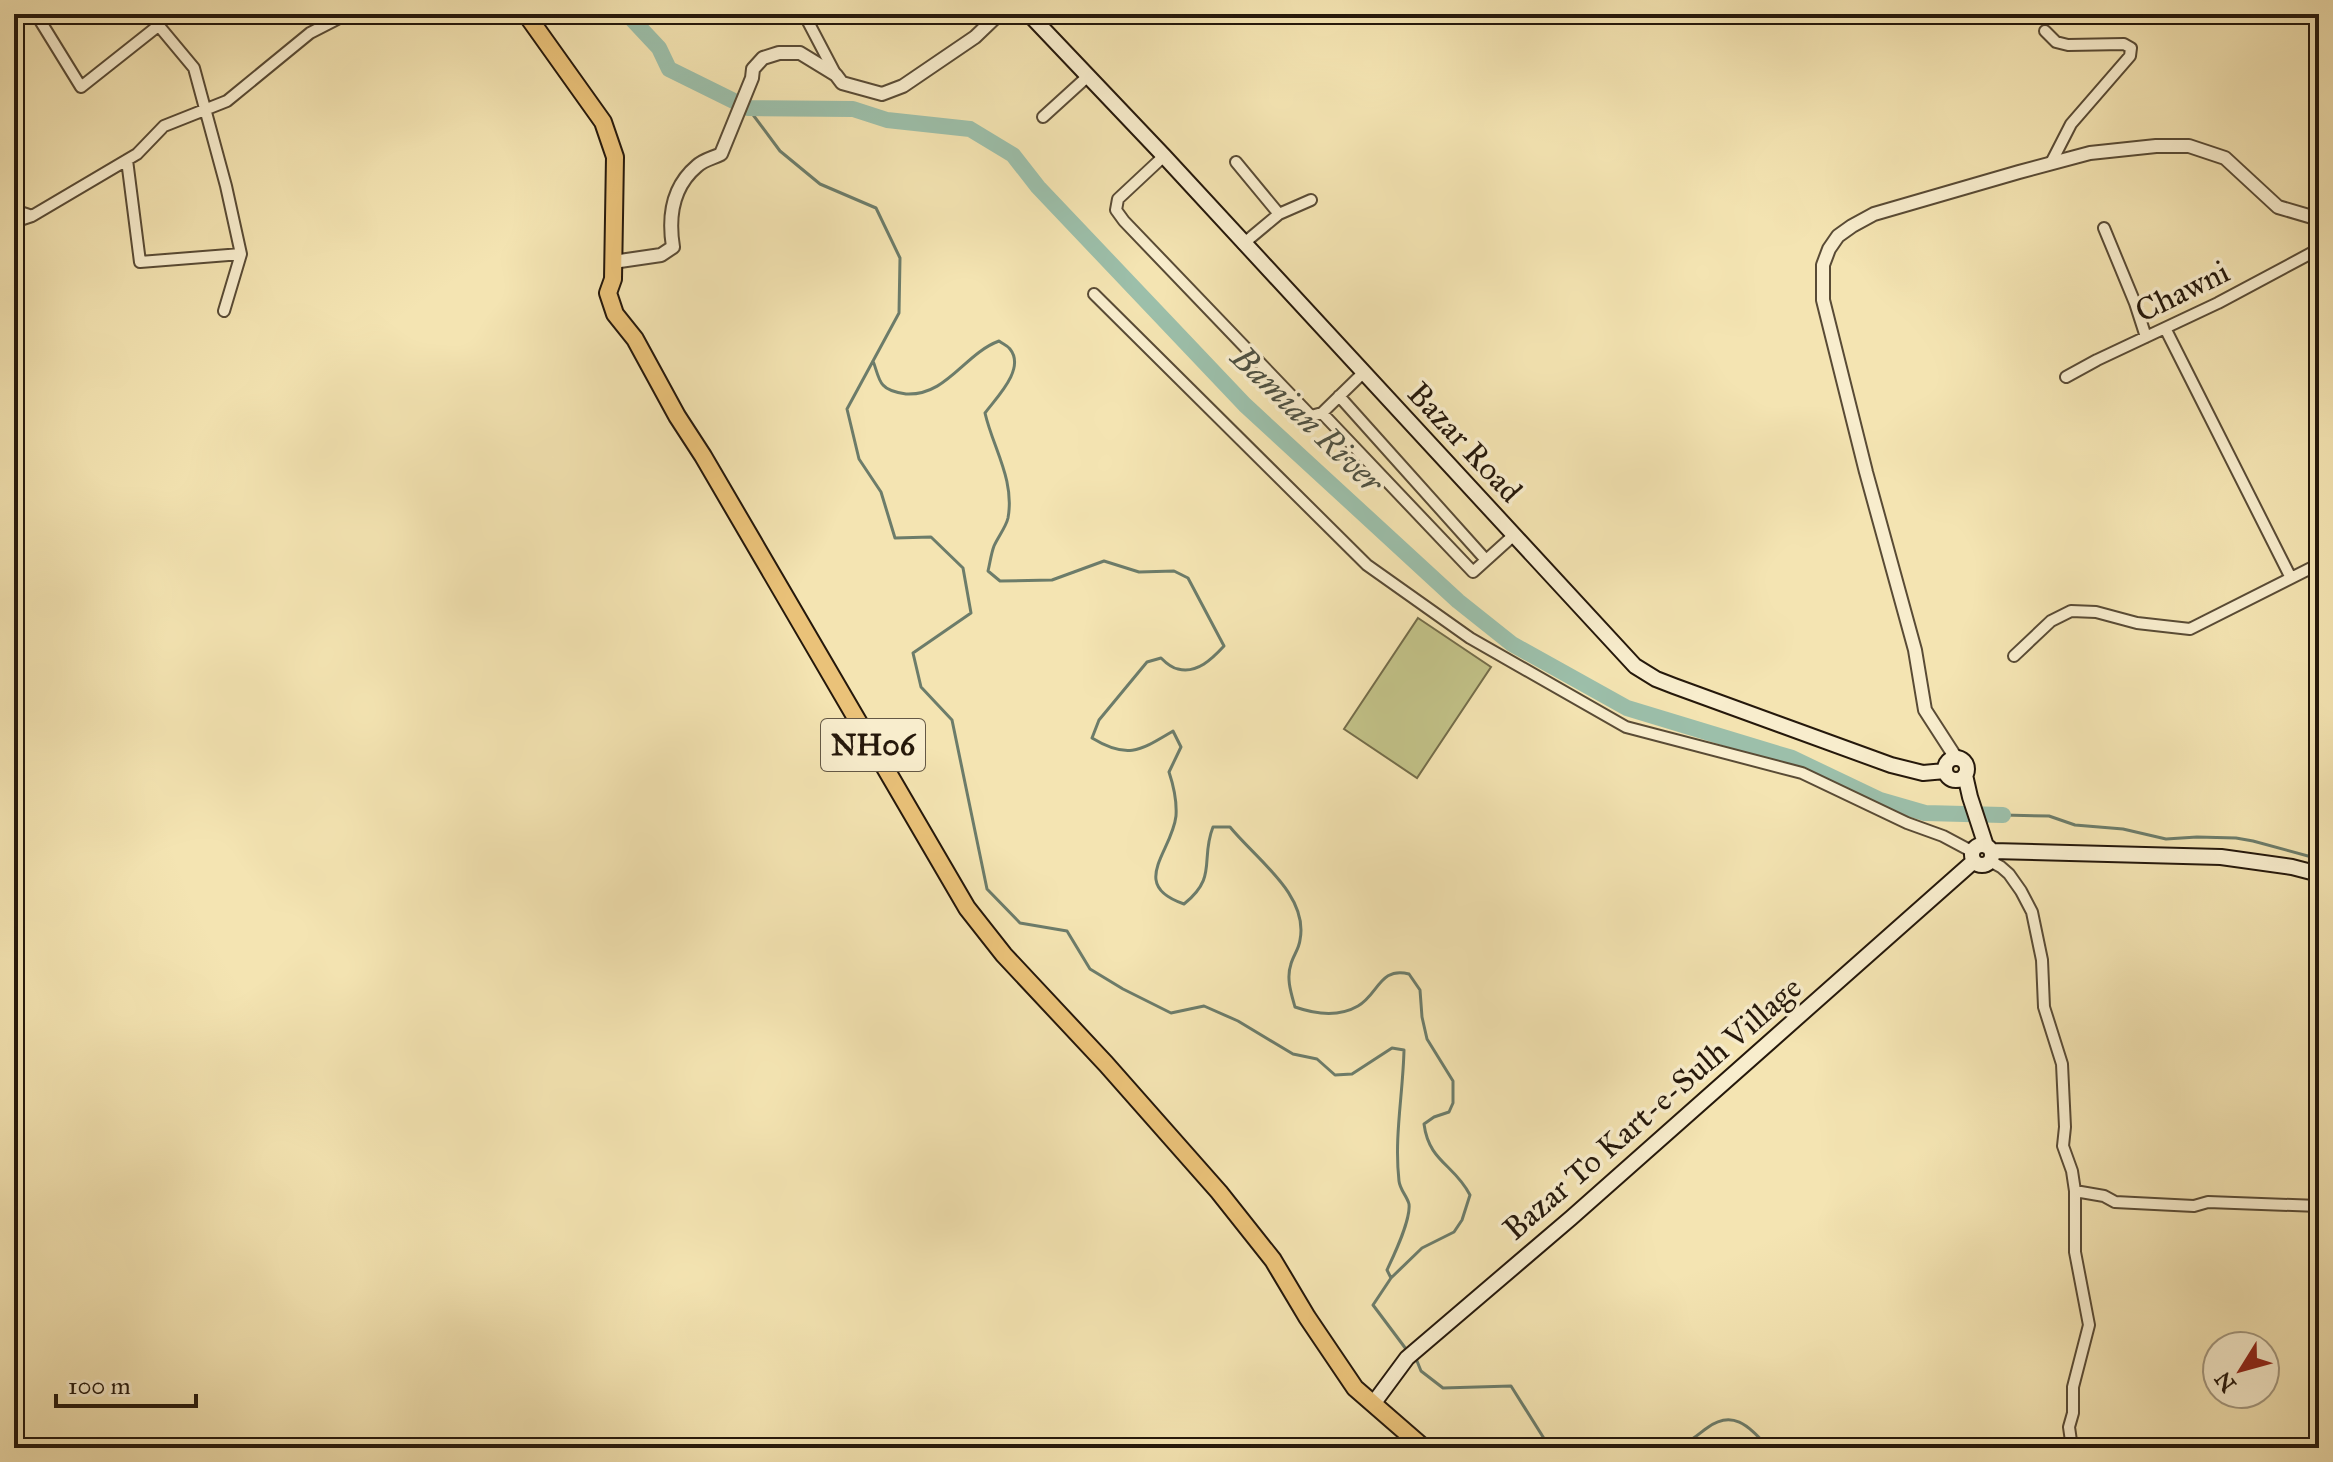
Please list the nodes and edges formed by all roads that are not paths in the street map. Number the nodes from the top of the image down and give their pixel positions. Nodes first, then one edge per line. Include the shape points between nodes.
1 (36, 14) edge
2 (149, 14) edge
3 (347, 14) edge
4 (526, 14) edge
5 (804, 14) edge
6 (999, 14) edge
7 (1029, 14) edge
8 (158, 26) junction
9 (2045, 31) dead end
10 (836, 75) junction
11 (1087, 77) junction
12 (205, 110) junction
13 (1043, 117) dead end
14 (1164, 156) junction
15 (127, 160) junction
16 (1236, 162) dead end
17 (2051, 163) junction
18 (1311, 200) dead end
19 (14, 210) edge
20 (1279, 214) junction
21 (32, 216) junction
22 (2319, 219) edge
23 (14, 222) edge
24 (2104, 228) dead end
25 (1243, 244) junction
26 (2319, 249) edge
27 (241, 254) junction
28 (613, 262) junction
29 (1094, 294) dead end
30 (224, 311) dead end
31 (2165, 328) junction
32 (2146, 337) junction
33 (1363, 373) junction
34 (2066, 377) dead end
35 (1339, 396) junction
36 (1322, 413) junction
37 (1514, 535) junction
38 (1486, 560) junction
39 (2319, 564) edge
40 (2291, 578) junction
41 (2014, 656) dead end
42 (1956, 758) joint
43 (1956, 775) junction
44 (1981, 847) junction
45 (2319, 874) edge
46 (2075, 1191) junction
47 (2319, 1206) edge
48 (1373, 1404) junction
49 (1424, 1448) edge
50 (2072, 1448) edge

1 - 8 street via 81,87
2 - 8 street
3 - 12 street via 310,33 227,101
4 - 28 main road, NH06 via 603,122 615,157
5 - 10 street
6 - 10 street via 975,37 903,86 882,94 842,83
7 - 11 main road, Bazar Road
8 - 12 street via 194,68
9 - 17 street via 2068,45 2131,48 2130,56 2071,124
10 - 28 street via 800,53 763,58 753,69 721,154 698,165 674,194 669,226 673,247 661,255
11 - 13 street
11 - 14 main road, Bazar Road
12 - 15 street via 164,126
12 - 27 street
14 - 25 main road, Bazar Road
14 - 36 street via 1118,199 1116,210 1311,416
15 - 21 street
15 - 27 street via 140,262
16 - 20 street
17 - 22 street via 2121,149 2189,146 2225,158 2278,207
17 - 42 street via 1874,214 1838,236 1823,265 1823,300 1915,650 1925,710
18 - 20 street
19 - 21 street
20 - 25 street
21 - 23 street
24 - 32 street
25 - 33 main road, Bazar Road
26 - 31 street, Chawni
27 - 30 street
28 - 48 main road, NH06 via 608,293 615,314 635,339 967,908 1219,1192 1273,1260 1355,1388
29 - 44 street via 1367,565 1470,638 1626,727 1802,773 1907,823
31 - 32 street, Chawni
31 - 40 street
32 - 34 street, Chawni
33 - 35 street
33 - 37 main road, Bazar Road
35 - 36 street
35 - 38 street
36 - 38 street via 1473,572
37 - 38 street
37 - 43 main road, Bazar Road via 1635,666 1656,679 1891,765
39 - 40 street
40 - 41 street via 2190,629 2071,611 2051,621
42 - 43 main road via 1966,763
43 - 44 main road
44 - 45 main road via 2221,857
44 - 46 street via 2009,874 2032,912 2044,1007 2062,1064 2063,1146
44 - 48 main road, Bazar To Kart-e-Sulh Village via 1571,1218 1413,1353
46 - 47 street via 2115,1202
46 - 50 street via 2075,1252 2089,1325 2073,1387
48 - 49 main road, NH06

